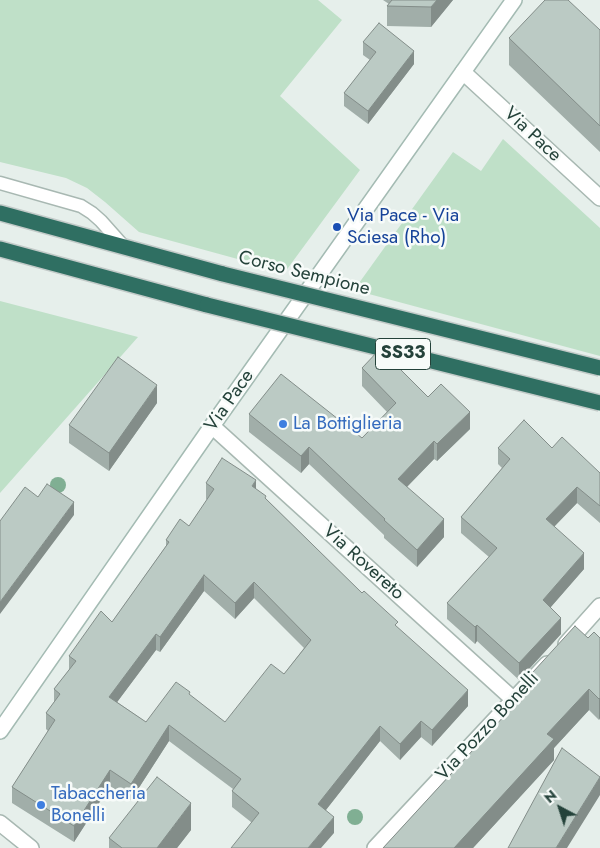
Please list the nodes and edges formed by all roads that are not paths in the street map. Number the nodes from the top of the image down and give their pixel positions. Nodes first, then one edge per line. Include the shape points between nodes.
1 (514, 0) edge
2 (463, 72) junction
3 (0, 183) edge
4 (600, 198) edge
5 (0, 213) edge
6 (125, 248) junction
7 (0, 249) edge
8 (600, 368) edge
9 (600, 403) edge
10 (212, 426) junction
11 (600, 606) edge
12 (514, 700) junction
13 (0, 731) edge
14 (0, 824) edge
15 (31, 848) edge
16 (375, 848) edge

1 - 2 street, Via Pace
2 - 4 street, Via Pace
2 - 10 street, Via Pace
3 - 6 lane via 81,206 92,212
5 - 6 highway, Corso Sempione / SS33
6 - 8 highway, Corso Sempione / SS33, bridge
7 - 9 highway, SS33, bridge via 207,305
10 - 12 street, Via Rovereto
10 - 13 street, Via Pace
11 - 12 street, Via Pozzo Bonelli
12 - 16 street, Via Pozzo Bonelli
14 - 15 street

